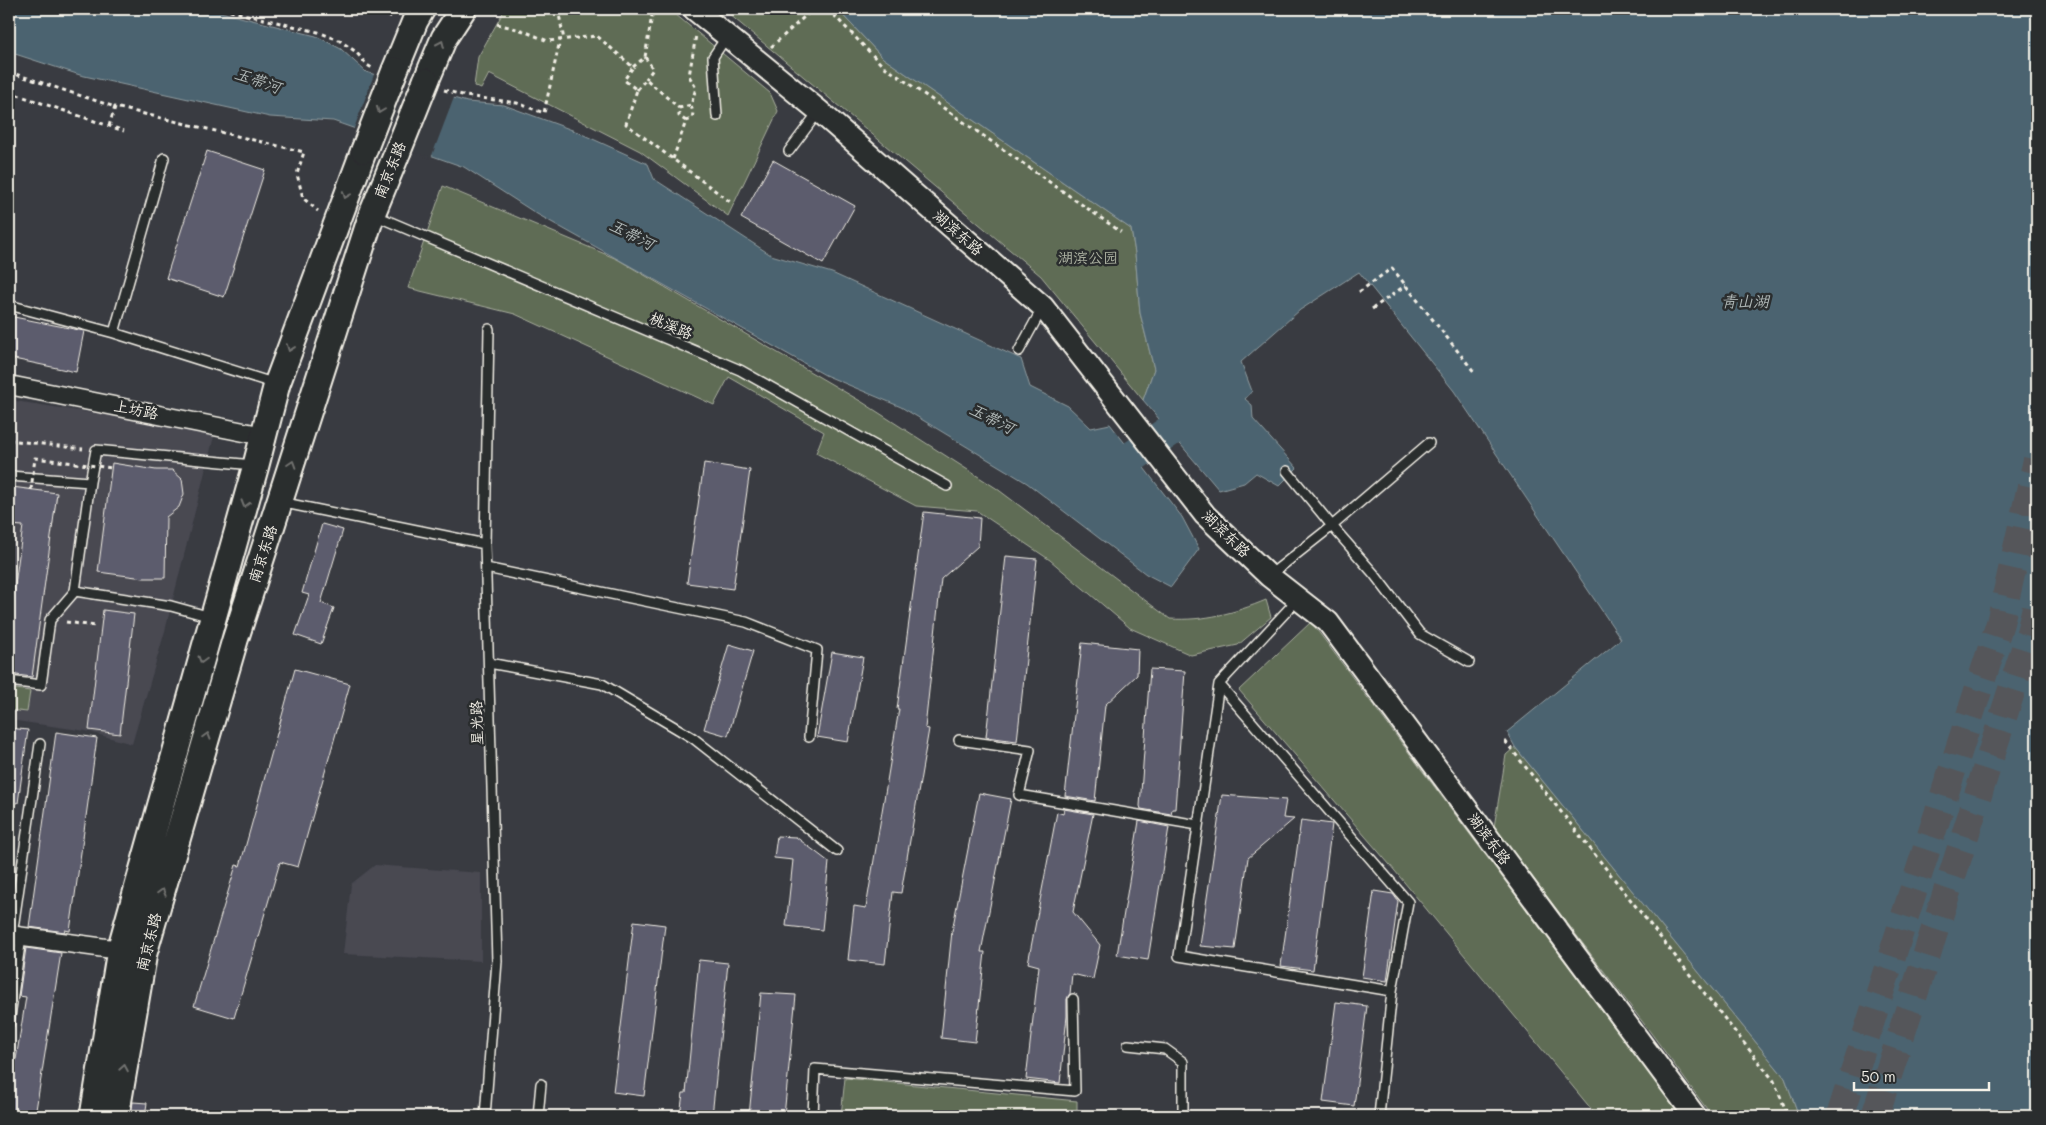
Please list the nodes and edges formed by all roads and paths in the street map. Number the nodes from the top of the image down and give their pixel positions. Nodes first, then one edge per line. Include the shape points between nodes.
1 (356, 9) edge
2 (463, 9) edge
3 (558, 9) edge
4 (653, 9) edge
5 (694, 9) edge
6 (813, 9) edge
7 (828, 9) edge
8 (419, 15) edge
9 (497, 24) dead end
10 (696, 32) dead end
11 (727, 36) junction
12 (564, 40) junction
13 (644, 57) junction
14 (756, 60) junction
15 (633, 67) junction
16 (9, 72) edge
17 (646, 79) junction
18 (638, 90) junction
19 (9, 92) edge
20 (691, 105) junction
21 (115, 107) junction
22 (679, 108) junction
23 (819, 111) junction
24 (718, 116) dead end
25 (686, 121) junction
26 (109, 126) junction
27 (124, 131) dead end
28 (789, 151) dead end
29 (164, 158) dead end
30 (673, 159) junction
31 (733, 204) dead end
32 (372, 214) junction
33 (338, 216) junction
34 (1122, 232) dead end
35 (1406, 285) junction
36 (1360, 292) dead end
37 (9, 305) edge
38 (1043, 307) junction
39 (1372, 309) dead end
40 (489, 330) dead end
41 (114, 333) junction
42 (1019, 351) dead end
43 (1475, 373) dead end
44 (277, 384) junction
45 (9, 385) edge
46 (264, 436) junction
47 (9, 440) edge
48 (1429, 443) dead end
49 (96, 450) junction
50 (256, 465) junction
51 (112, 468) dead end
52 (1287, 471) dead end
53 (9, 476) edge
54 (90, 482) junction
55 (948, 486) dead end
56 (31, 490) dead end
57 (280, 502) junction
58 (1332, 526) junction
59 (485, 544) junction
60 (486, 568) junction
61 (1269, 576) junction
62 (75, 591) junction
63 (1298, 599) junction
64 (214, 617) junction
65 (50, 620) junction
66 (95, 626) dead end
67 (1469, 662) dead end
68 (489, 663) junction
69 (9, 681) edge
70 (1219, 684) junction
71 (809, 737) dead end
72 (959, 740) dead end
73 (1505, 740) dead end
74 (40, 744) dead end
75 (1198, 825) junction
76 (837, 851) dead end
77 (14, 936) edge
78 (120, 950) junction
79 (1392, 991) junction
80 (1073, 1000) dead end
81 (9, 1024) edge
82 (1128, 1046) dead end
83 (540, 1084) dead end
84 (93, 1116) edge
85 (116, 1116) edge
86 (485, 1116) edge
87 (538, 1116) edge
88 (813, 1116) edge
89 (1183, 1116) edge
90 (1379, 1116) edge
91 (1696, 1116) edge
92 (1788, 1116) edge

1 - 8 path
32 -> 2 main road, 南京东路, bridge via 444,38
3 - 12 path
4 - 13 path
5 - 11 street, 湖滨东路
6 - 14 path
7 - 34 path via 882,65
8 -> 33 main road, 南京东路, bridge
9 - 12 path via 548,42
10 - 20 path via 689,76 696,88
11 - 14 street, 湖滨东路
11 - 24 lane via 713,57
12 - 15 path via 597,36
13 - 15 path
13 - 17 path via 653,69
14 - 23 street, 湖滨东路
15 - 18 path via 624,80
16 - 21 path
17 - 18 path
17 - 22 path
18 - 30 path via 626,124
19 - 26 path
20 - 22 path
20 - 25 path via 692,119
21 - 26 path
21 - 33 path via 304,152 297,174 303,198 319,212
22 - 25 path via 679,116
23 - 28 lane
23 - 38 street, 湖滨东路
25 - 30 path
26 - 27 path
29 - 41 lane
30 - 31 path
32 - 55 lane, 桃溪路 via 740,370
57 -> 32 main road, 南京东路
33 -> 44 main road, 南京东路
35 - 36 path via 1392,268
35 - 39 path
35 - 43 path
37 - 41 lane
38 - 42 lane
38 - 61 street, 湖滨东路 via 1204,515
40 - 59 lane, 星光路
41 - 44 lane
44 - 46 main road, 南京东路
45 - 46 street, 上坊路
46 - 50 main road, 南京东路
47 - 49 path
48 - 58 lane
49 - 50 lane
49 - 54 lane
50 -> 64 main road, 南京东路
51 - 56 path, bridge via 35,458
52 - 58 lane
53 - 54 lane
54 - 62 lane
57 - 59 lane
85 -> 57 main road, 南京东路 via 144,953 235,640
58 - 61 lane
58 - 67 lane via 1420,634
59 - 60 lane, 星光路
60 - 68 lane, 星光路
60 - 71 lane via 746,622 817,650
61 - 63 street, 湖滨东路
62 - 64 lane via 172,606
62 - 65 lane
63 - 70 lane
63 - 91 street, 湖滨东路 via 1328,622
64 -> 78 main road, 南京东路
65 - 66 path
65 - 69 lane via 41,685
68 - 76 lane via 602,684 693,738
68 - 86 lane, 星光路 via 497,961
70 - 75 lane
70 - 79 lane via 1408,902
72 - 75 lane via 1030,750 1019,795
73 - 92 path via 1774,1081
74 - 77 lane
75 - 79 lane via 1179,956
77 - 78 street
77 - 81 lane
78 - 84 main road, 南京东路
79 - 90 lane
80 - 88 lane via 1074,1091 815,1069
82 - 89 lane via 1165,1048 1183,1062
83 - 87 lane

